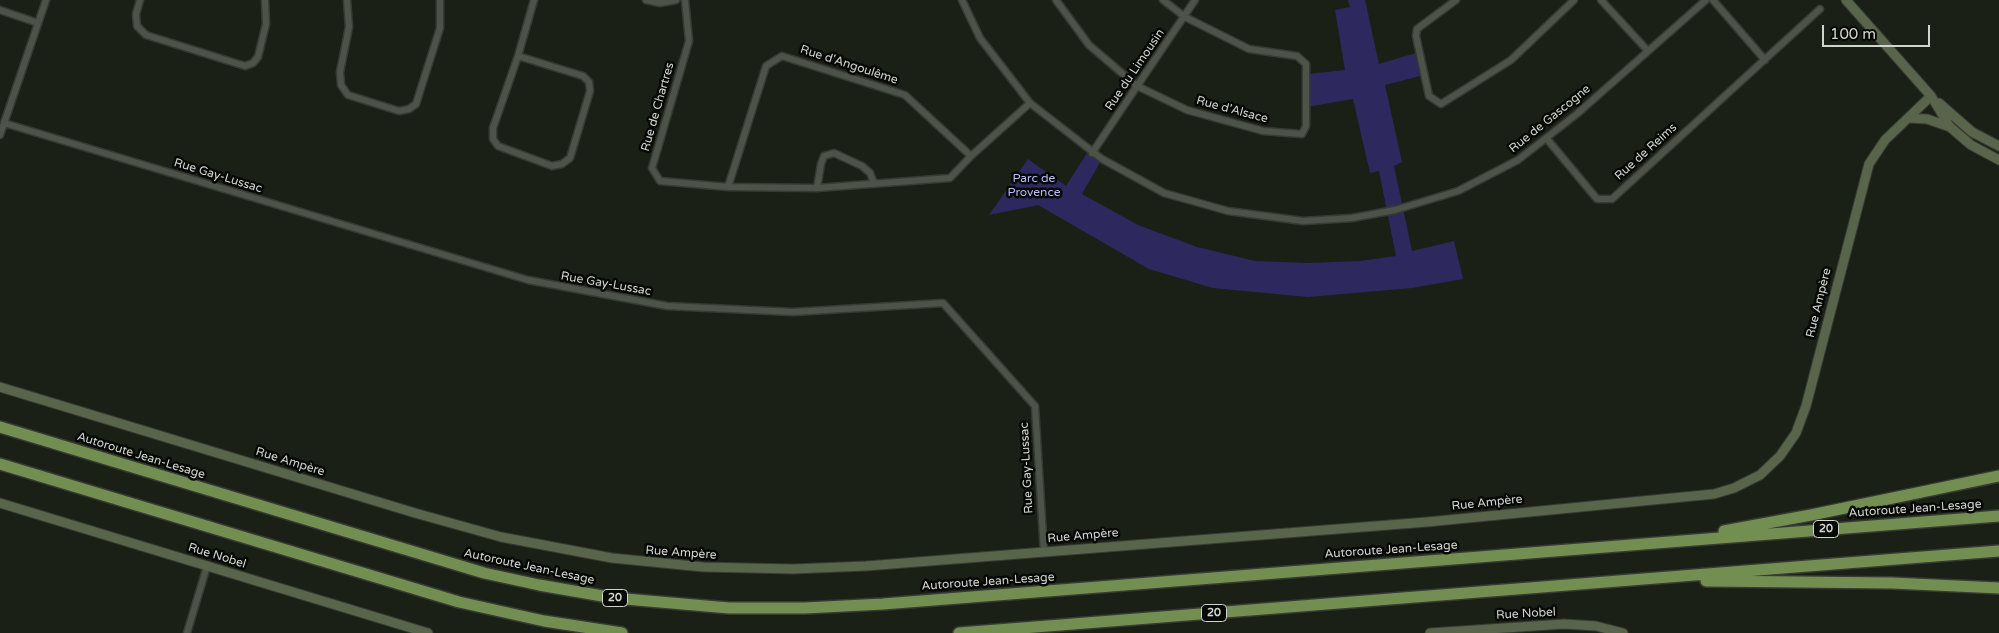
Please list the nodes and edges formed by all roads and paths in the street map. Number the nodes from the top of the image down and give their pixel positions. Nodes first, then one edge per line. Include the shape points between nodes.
1 (46, 0) edge
2 (140, 0) edge
3 (265, 0) edge
4 (347, 0) edge
5 (440, 0) edge
6 (534, 0) edge
7 (646, 0) edge
8 (676, 0) edge
9 (685, 0) edge
10 (962, 0) edge
11 (1056, 0) edge
12 (1163, 0) edge
13 (1195, 0) edge
14 (1456, 0) edge
15 (1574, 0) edge
16 (1600, 0) edge
17 (1706, 0) edge
18 (1713, 0) edge
19 (1846, 0) edge
20 (1820, 9) dead end
21 (0, 10) edge
22 (1185, 17) junction
23 (38, 23) junction
24 (1648, 52) junction
25 (518, 56) junction
26 (1765, 60) junction
27 (1137, 86) junction
28 (1931, 96) junction
29 (1030, 103) junction
30 (1908, 118) junction
31 (4, 123) junction
32 (1950, 127) junction
33 (0, 135) edge
34 (1547, 139) junction
35 (1999, 146) edge
36 (1092, 153) junction
37 (971, 156) junction
38 (1999, 160) edge
39 (874, 184) junction
40 (728, 187) junction
41 (817, 188) junction
42 (0, 387) edge
43 (0, 427) edge
44 (0, 464) edge
45 (1999, 476) edge
46 (0, 503) edge
47 (1999, 516) edge
48 (1654, 544) junction
49 (1999, 551) edge
50 (1044, 552) junction
51 (207, 566) junction
52 (1641, 580) junction
53 (1999, 588) edge
54 (187, 633) edge
55 (428, 633) edge
56 (622, 633) edge
57 (959, 633) edge
58 (1430, 633) edge
59 (1623, 633) edge

1 - 23 street
2 - 3 street via 137,26 146,35 245,66 258,57 266,24
4 - 5 street via 349,27 340,72 341,85 348,96 398,111 416,104 440,28
6 - 25 street
7 - 8 street via 660,3
9 - 40 street, Rue de Chartres via 689,41 652,168 660,181
10 - 29 street, Rue de Gascogne via 980,38
11 - 27 street via 1089,45
12 - 22 street
13 - 22 street, Rue du Limousin
14 - 15 street via 1417,29 1429,96 1441,104 1511,60
16 - 24 street
17 - 24 street, Rue de Gascogne
18 - 26 street
19 - 28 street
20 - 26 street, Rue de Reims
21 - 23 street
22 - 27 street, Rue du Limousin
22 - 27 street, Rue d'Alsace via 1249,49 1297,56 1306,64 1306,126 1302,134 1263,132 1187,110
23 - 31 street
24 - 34 street, Rue de Gascogne
25 - 25 street via 583,76 589,82 590,91 570,158 562,164 552,166 498,146 493,139 493,128
26 - 34 street, Rue de Reims via 1612,199 1597,198
27 - 36 street, Rue du Limousin
28 - 30 street, Rue Ampère
28 - 32 street
28 - 35 street via 1969,130
29 - 36 street, Rue de Gascogne
29 - 37 street, Rue de Chartres
30 - 32 street
30 - 50 street, Rue Ampère via 1882,143 1869,164 1798,428 1777,460 1745,483 1723,492 1700,495 1427,522
31 - 33 street
31 - 50 street, Rue Gay-Lussac via 528,280 667,306 793,312 943,303 1035,406
32 - 38 street via 1971,145
34 - 36 street, Rue de Gascogne via 1518,160 1458,191 1395,210 1352,218 1304,221 1228,212 1164,193
37 - 39 street, Rue de Chartres via 950,178
37 - 40 street, Rue d'Angoulême via 906,95 782,56 766,66
39 - 41 street, Rue de Chartres
39 - 41 street via 870,173 862,166 834,153 824,156
40 - 41 street, Rue de Chartres
42 - 50 street, Rue Ampère via 437,520 520,542 590,555 682,566 793,569 846,568
43 - 48 highway, Autoroute Jean-Lesage / 20 via 466,568 578,592 680,605 747,608 843,606
44 - 56 highway via 459,602
45 - 48 highway
46 - 51 street, Rue Nobel
47 - 48 highway, Autoroute Jean-Lesage / 20
49 - 52 highway, 20
51 - 54 street
51 - 55 street, Rue Nobel
52 - 53 highway
52 - 57 highway, 20
58 - 59 street, Rue Nobel via 1564,624 1602,627

